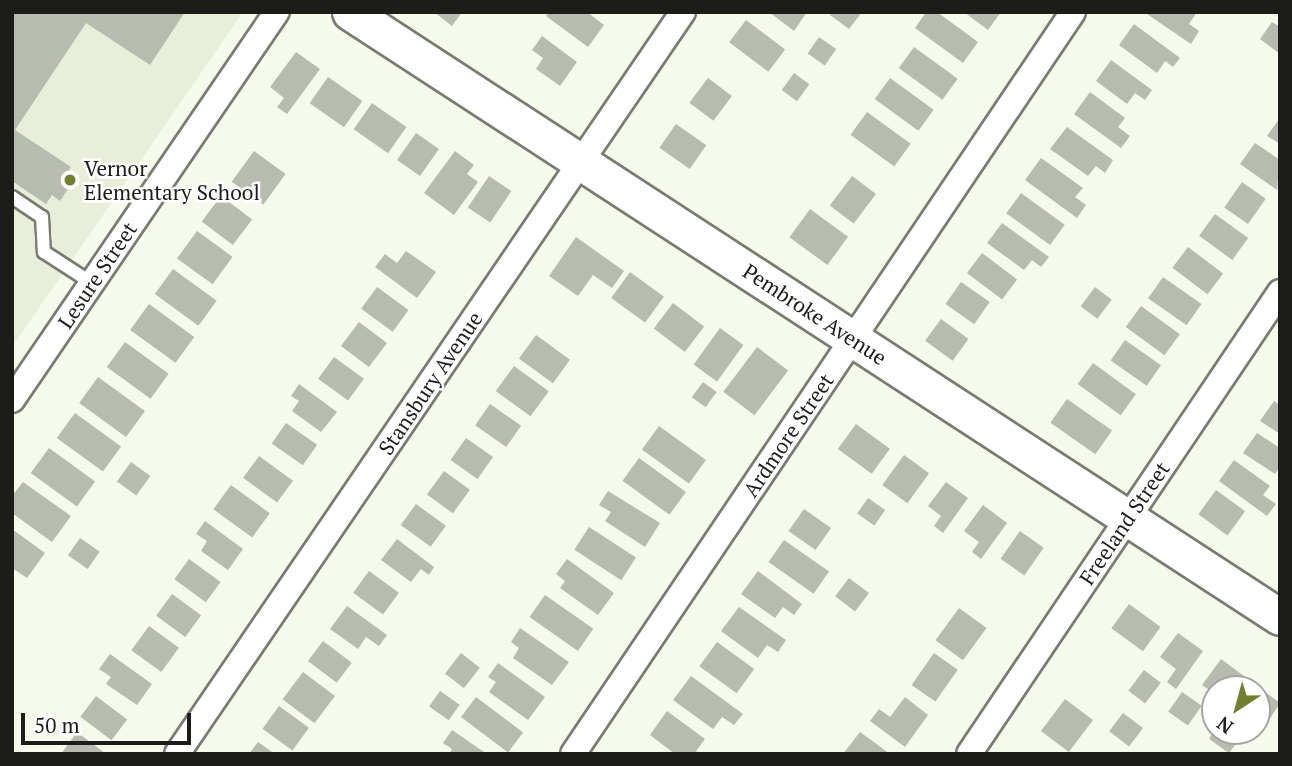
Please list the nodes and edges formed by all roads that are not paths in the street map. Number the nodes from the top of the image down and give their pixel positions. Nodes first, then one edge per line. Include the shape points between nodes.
1 (277, 12) edge
2 (350, 12) edge
3 (683, 12) edge
4 (1073, 12) edge
5 (581, 163) junction
6 (12, 197) edge
7 (92, 283) junction
8 (1280, 292) edge
9 (853, 339) junction
10 (12, 400) edge
11 (1128, 518) junction
12 (1280, 617) edge
13 (177, 754) edge
14 (573, 754) edge
15 (969, 754) edge

1 - 7 street, Lesure Street
2 - 5 street, Pembroke Avenue
3 - 5 street, Stansbury Avenue
4 - 9 street, Ardmore Street
5 - 9 street, Pembroke Avenue
5 - 13 street, Stansbury Avenue
6 - 7 lane via 42,217 44,251
7 - 10 street, Lesure Street
8 - 11 street, Freeland Street
9 - 11 street, Pembroke Avenue
9 - 14 street, Ardmore Street
11 - 12 street, Pembroke Avenue
11 - 15 street, Freeland Street

